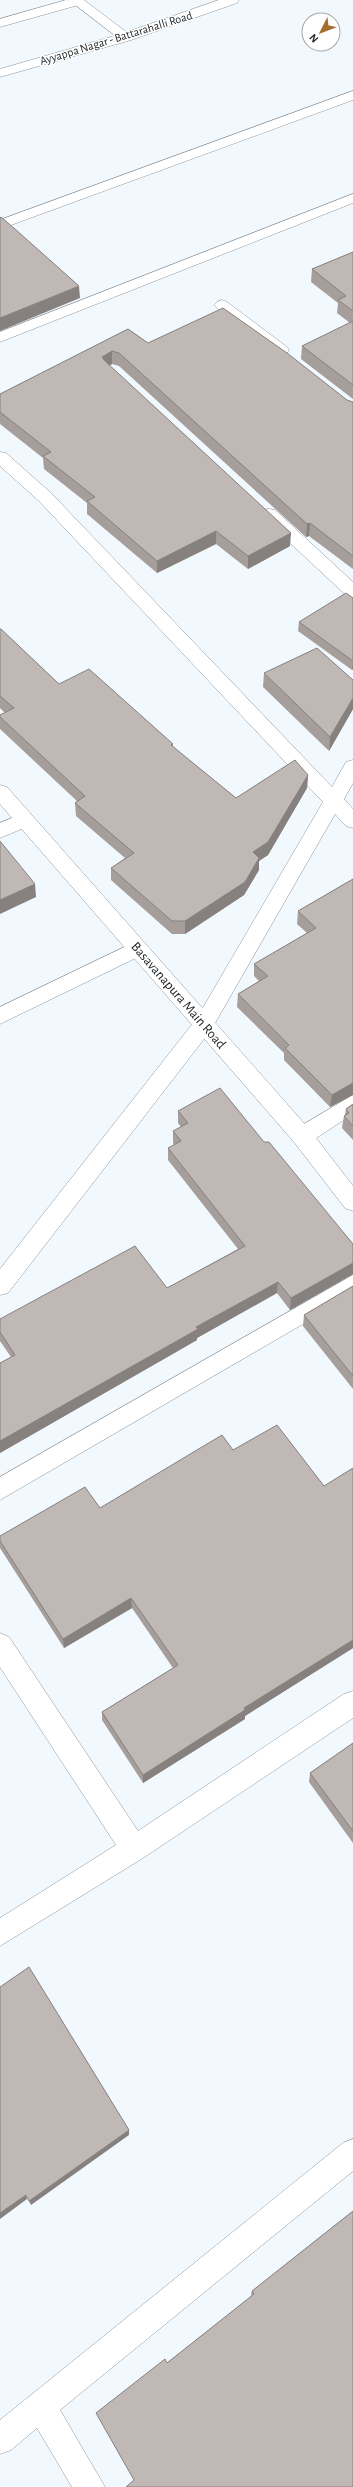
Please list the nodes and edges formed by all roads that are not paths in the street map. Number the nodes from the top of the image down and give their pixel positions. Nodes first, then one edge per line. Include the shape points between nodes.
1 (77, 0) edge
2 (232, 0) edge
3 (0, 23) edge
4 (126, 37) junction
5 (0, 73) edge
6 (353, 95) edge
7 (352, 200) edge
8 (0, 225) edge
9 (222, 305) dead end
10 (0, 337) edge
11 (295, 362) edge
12 (0, 457) edge
13 (259, 505) edge
14 (353, 592) edge
15 (353, 767) edge
16 (0, 792) edge
17 (334, 802) junction
18 (24, 820) junction
19 (353, 821) edge
20 (0, 831) edge
21 (137, 949) junction
22 (0, 1016) edge
23 (204, 1024) junction
24 (353, 1103) edge
25 (302, 1136) junction
26 (353, 1202) edge
27 (353, 1284) edge
28 (0, 1286) edge
29 (0, 1489) edge
30 (0, 1646) edge
31 (353, 1703) edge
32 (134, 1849) junction
33 (0, 1933) edge
34 (353, 2153) edge
35 (41, 2406) junction
36 (0, 2439) edge
37 (90, 2487) edge

1 - 3 street
1 - 4 street
2 - 4 street, Ayyappa Nagar - Battarahalli Road
4 - 5 street, Ayyappa Nagar - Battarahalli Road
6 - 8 street
7 - 10 street
9 - 11 street
12 - 17 street via 45,497
13 - 14 street
15 - 17 street
16 - 18 street, Basavanapura Main Road
17 - 19 street
17 - 23 street
18 - 20 street
18 - 21 street, Basavanapura Main Road
21 - 22 street
21 - 23 street, Basavanapura Main Road
23 - 25 street, Basavanapura Main Road
23 - 28 street
24 - 25 street
25 - 26 street, Basavanapura Main Road
27 - 29 street
30 - 32 street
31 - 32 street
32 - 33 street
34 - 35 street
35 - 36 street
35 - 37 street

